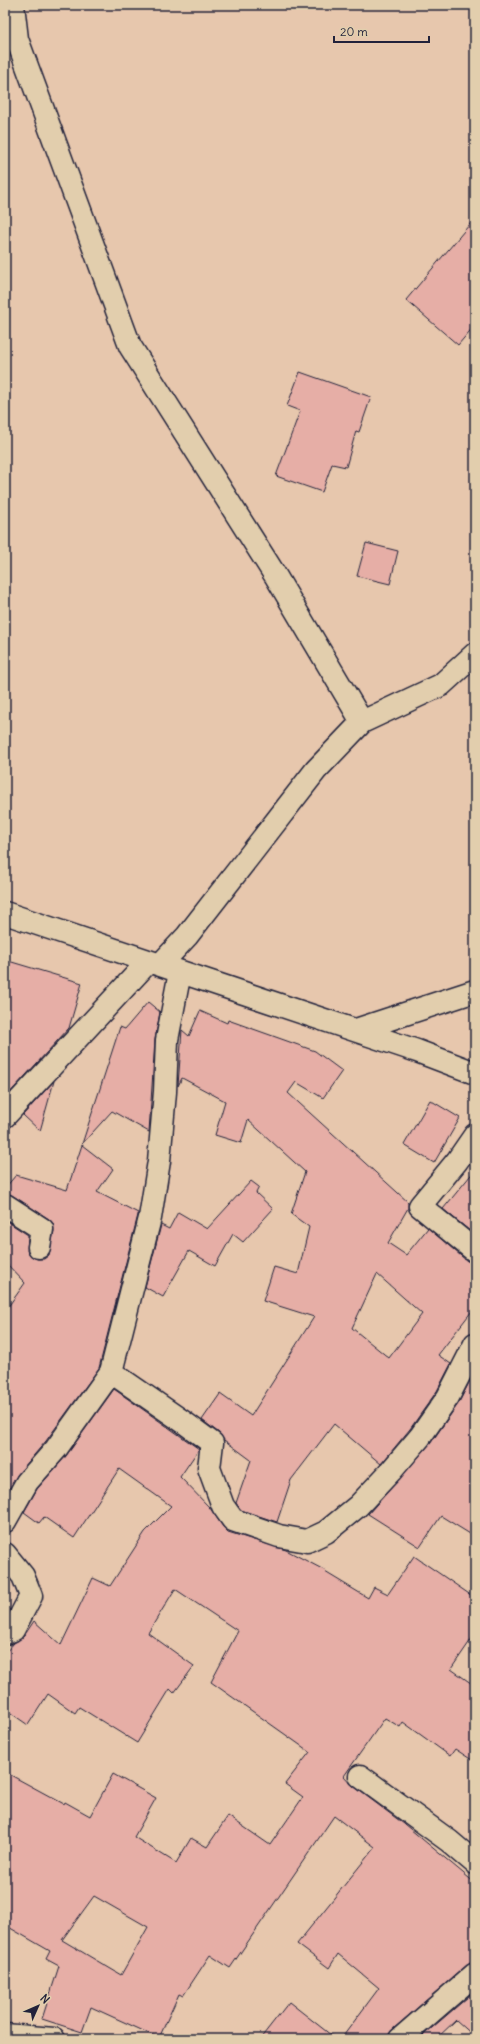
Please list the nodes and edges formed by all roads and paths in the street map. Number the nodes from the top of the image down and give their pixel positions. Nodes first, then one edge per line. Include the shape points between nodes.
1 (13, 5) edge
2 (475, 654) edge
3 (362, 722) junction
4 (5, 913) edge
5 (154, 963) junction
6 (180, 972) junction
7 (475, 990) edge
8 (356, 1030) junction
9 (475, 1073) edge
10 (5, 1116) edge
11 (475, 1135) edge
12 (5, 1205) edge
13 (39, 1247) dead end
14 (475, 1251) edge
15 (475, 1344) edge
16 (111, 1372) junction
17 (5, 1521) edge
18 (5, 1554) edge
19 (5, 1633) edge
20 (360, 1776) dead end
21 (475, 1863) edge
22 (475, 1974) edge
23 (5, 2035) edge
24 (54, 2039) edge
25 (400, 2039) edge

1 - 3 street via 17,39 130,346 271,569
2 - 3 street via 440,685
3 - 5 street via 316,770 187,936
4 - 5 street
5 - 6 street
5 - 10 street
6 - 8 street
6 - 16 street via 168,1040 166,1092 151,1210
7 - 8 street
8 - 9 street
11 - 14 street via 420,1206
12 - 13 street via 42,1229
15 - 16 street via 448,1397 420,1437 358,1506 326,1532 307,1541 278,1536 233,1520 223,1506 209,1468 212,1443
16 - 17 street via 56,1449 27,1482
18 - 19 street via 23,1576 31,1596 13,1630
20 - 21 street via 449,1840
22 - 25 street
23 - 24 street

